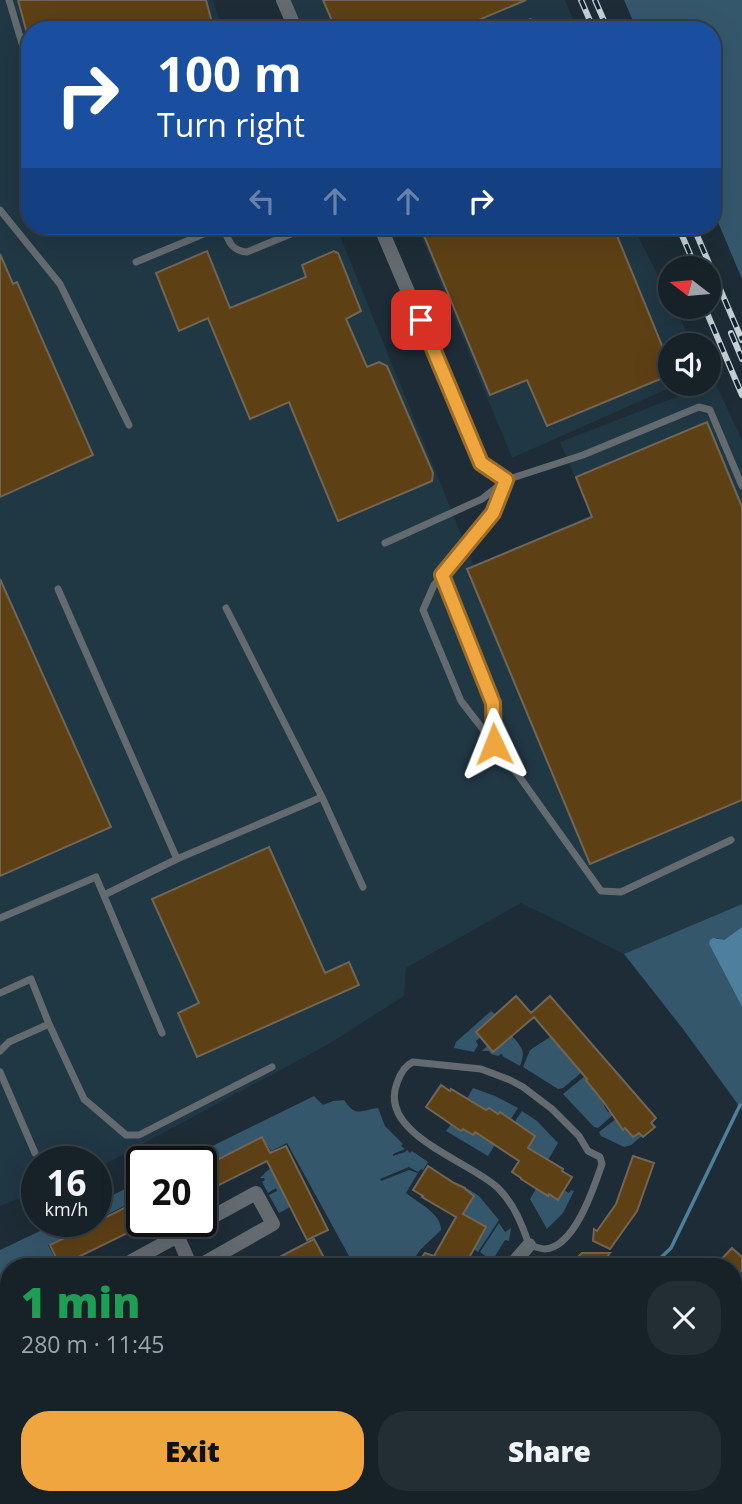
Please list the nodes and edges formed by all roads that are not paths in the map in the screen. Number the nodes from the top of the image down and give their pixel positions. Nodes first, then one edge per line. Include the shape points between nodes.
1 (9, 0) edge
2 (283, 0) edge
3 (292, 21) edge
4 (21, 41) edge
5 (0, 210) edge
6 (201, 235) edge
7 (226, 235) edge
8 (288, 235) edge
9 (384, 235) edge
10 (136, 262) dead end
11 (129, 425) dead end
12 (506, 480) junction
13 (742, 486) edge
14 (385, 543) dead end
15 (442, 575) junction
16 (58, 589) dead end
17 (226, 608) dead end
18 (494, 744) junction
19 (322, 797) junction
20 (731, 840) dead end
21 (177, 859) junction
22 (363, 887) dead end
23 (104, 895) junction
24 (0, 918) edge
25 (0, 993) edge
26 (49, 1024) junction
27 (162, 1033) dead end
28 (0, 1051) edge
29 (272, 1067) dead end
30 (0, 1072) edge
31 (32, 1146) edge
32 (217, 1215) edge
33 (178, 1237) joint
34 (529, 1245) junction
35 (138, 1258) edge
36 (187, 1258) edge
37 (213, 1258) edge
38 (518, 1258) edge

1 - 4 lane
2 - 3 street
5 - 11 lane via 60,284
6 - 10 lane
7 - 8 lane via 234,249 247,252
9 - 12 street via 481,463
12 - 13 lane via 583,455 699,407 710,410
12 - 14 lane via 482,499
12 - 15 lane via 493,513
15 - 18 lane via 493,703
15 - 18 lane via 423,610 461,701
16 - 21 lane
17 - 19 lane
18 - 20 lane via 601,891 621,892
19 - 21 lane
19 - 22 lane
21 - 23 lane
23 - 24 lane via 96,877
23 - 27 lane
25 - 26 lane via 31,979
26 - 28 lane via 9,1042
26 - 29 lane via 84,1099 126,1135 139,1135
30 - 31 lane
32 - 37 street via 256,1193 273,1224
33 - 35 street
33 - 36 street
34 - 34 lane via 515,1211 498,1188 403,1123 394,1096 407,1065 463,1066 510,1080 552,1109 588,1151 600,1157 591,1197 572,1230 548,1249
34 - 38 street

